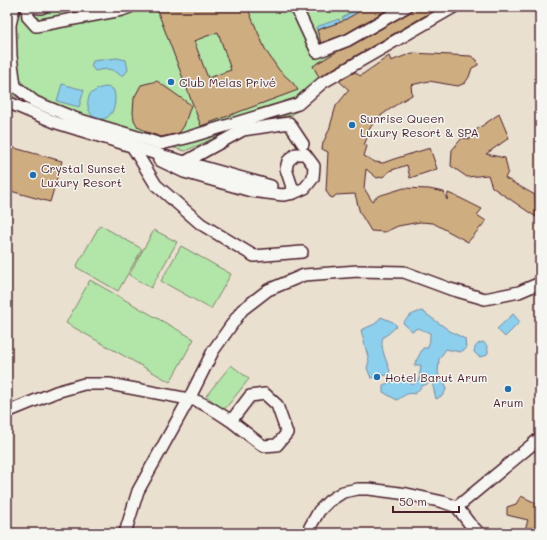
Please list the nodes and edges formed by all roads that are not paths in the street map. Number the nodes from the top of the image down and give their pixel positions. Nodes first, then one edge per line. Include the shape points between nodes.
1 (14, 7) edge
2 (27, 7) edge
3 (34, 7) edge
4 (43, 7) edge
5 (130, 7) edge
6 (296, 7) edge
7 (406, 7) edge
8 (454, 7) edge
9 (7, 102) edge
10 (303, 144) dead end
11 (132, 146) junction
12 (185, 162) junction
13 (271, 186) dead end
14 (294, 193) dead end
15 (302, 252) dead end
16 (540, 283) edge
17 (189, 399) junction
18 (7, 412) edge
19 (231, 421) junction
20 (540, 438) edge
21 (457, 507) junction
22 (469, 528) edge
23 (125, 533) edge
24 (309, 533) edge
25 (479, 533) edge

1 - 8 street via 10,25 15,86 36,102 77,119 161,144 298,104 322,83
2 - 5 street via 28,17 36,26
3 - 4 street
6 - 7 street via 317,52 348,40
9 - 11 street via 57,123
10 - 12 street via 288,123 243,130
11 - 12 street
11 - 14 street via 184,172 251,191 283,195
11 - 15 street via 156,185 201,224 254,256
12 - 13 street
16 - 17 street via 519,292 485,299 404,272 358,271 304,275 268,290 242,310 213,351
17 - 18 street via 109,384 84,384 56,392
17 - 19 street via 202,403
17 - 23 street via 138,491
19 - 19 street via 262,446 277,445 287,433 277,405 265,394 250,396
20 - 21 street
21 - 22 street
21 - 24 street via 407,494 358,489 343,492 329,501 319,511
22 - 25 street

